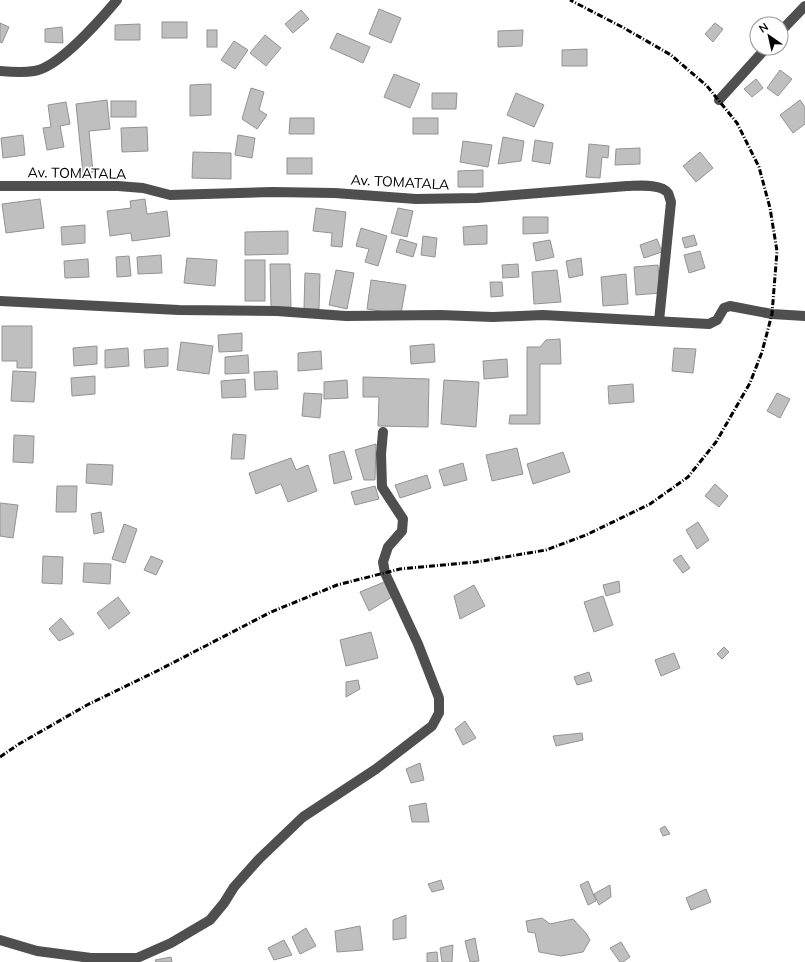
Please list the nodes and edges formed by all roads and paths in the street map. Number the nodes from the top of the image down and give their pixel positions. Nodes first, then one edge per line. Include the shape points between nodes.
1 (117, 0) edge
2 (805, 6) edge
3 (789, 23) edge
4 (759, 56) edge
5 (0, 71) edge
6 (719, 100) dead end
7 (0, 186) edge
8 (0, 301) edge
9 (805, 316) edge
10 (659, 321) junction
11 (383, 432) dead end
12 (0, 940) edge

1 - 5 street via 56,61 35,71
2 - 3 street
4 - 6 street
7 - 10 street, Av. TOMATALA via 118,186 143,188 170,195 335,193 416,199 477,198 626,186 662,187 668,192 671,202
8 - 10 street via 179,310 277,311 346,316 543,315
9 - 10 street via 772,314 730,306 724,308 717,320 709,324
11 - 12 street via 382,487 403,519 402,531 388,547 383,562 385,573 418,644 439,698 439,713 432,726 376,769 303,816 259,859 210,920 171,943 137,958 91,958 37,951

